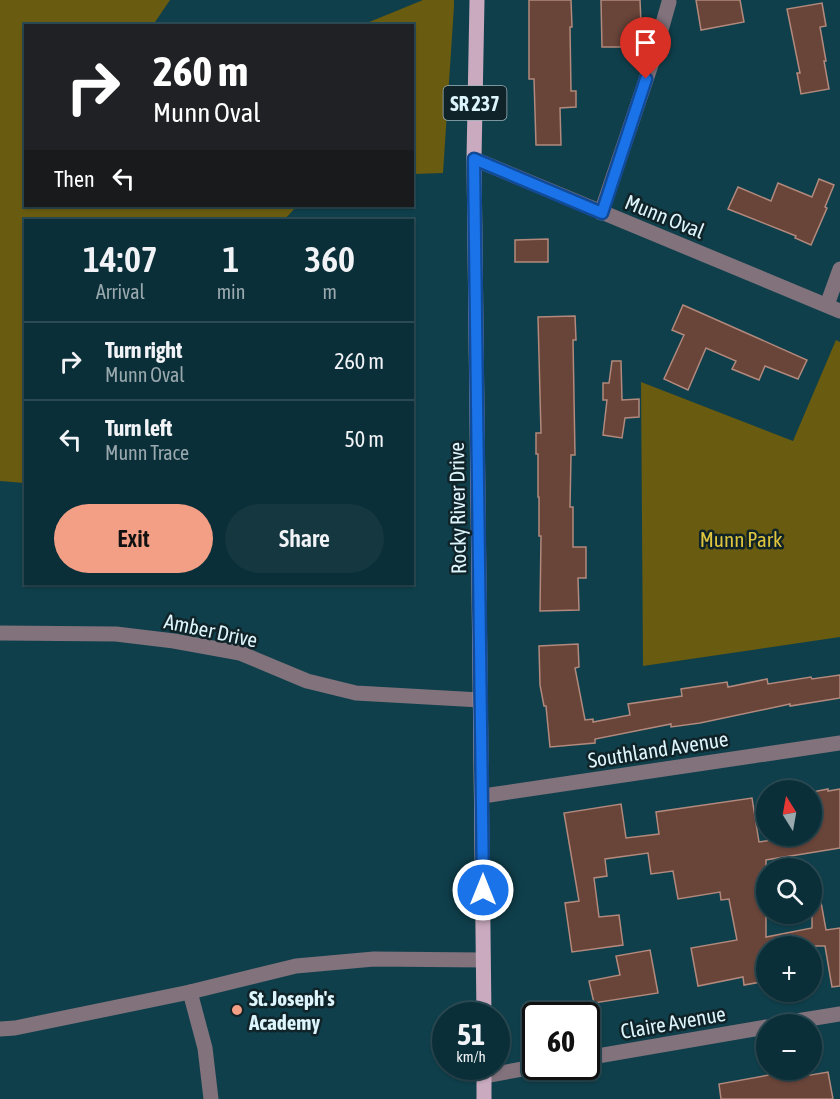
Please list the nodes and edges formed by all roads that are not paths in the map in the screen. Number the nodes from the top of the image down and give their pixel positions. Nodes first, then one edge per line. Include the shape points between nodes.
1 (477, 0) edge
2 (669, 2) dead end
3 (474, 159) junction
4 (602, 213) junction
5 (840, 269) edge
6 (833, 308) edge
7 (0, 633) edge
8 (480, 700) junction
9 (840, 743) edge
10 (483, 796) junction
11 (483, 960) junction
12 (190, 992) junction
13 (484, 1002) edge
14 (840, 1014) edge
15 (822, 1017) edge
16 (0, 1029) edge
17 (756, 1029) edge
18 (600, 1056) edge
19 (484, 1080) edge
20 (211, 1099) edge
21 (484, 1099) edge

1 - 3 main road, Rocky River Drive / SR 237
2 - 4 street
3 - 4 street, Munn Oval
3 - 8 main road, Rocky River Drive / SR 237
4 - 6 street, Munn Oval
5 - 6 street
7 - 8 street, Amber Drive via 116,634 174,641 240,653 307,681 356,693
8 - 10 main road, Rocky River Drive / SR 237
9 - 10 street, Southland Avenue
10 - 11 main road, Rocky River Drive / SR 237
11 - 12 street via 374,960 296,966
11 - 13 main road, Rocky River Drive / SR 237
12 - 16 street
12 - 20 street via 205,1048
14 - 15 street
17 - 18 street, Claire Avenue
19 - 21 main road

